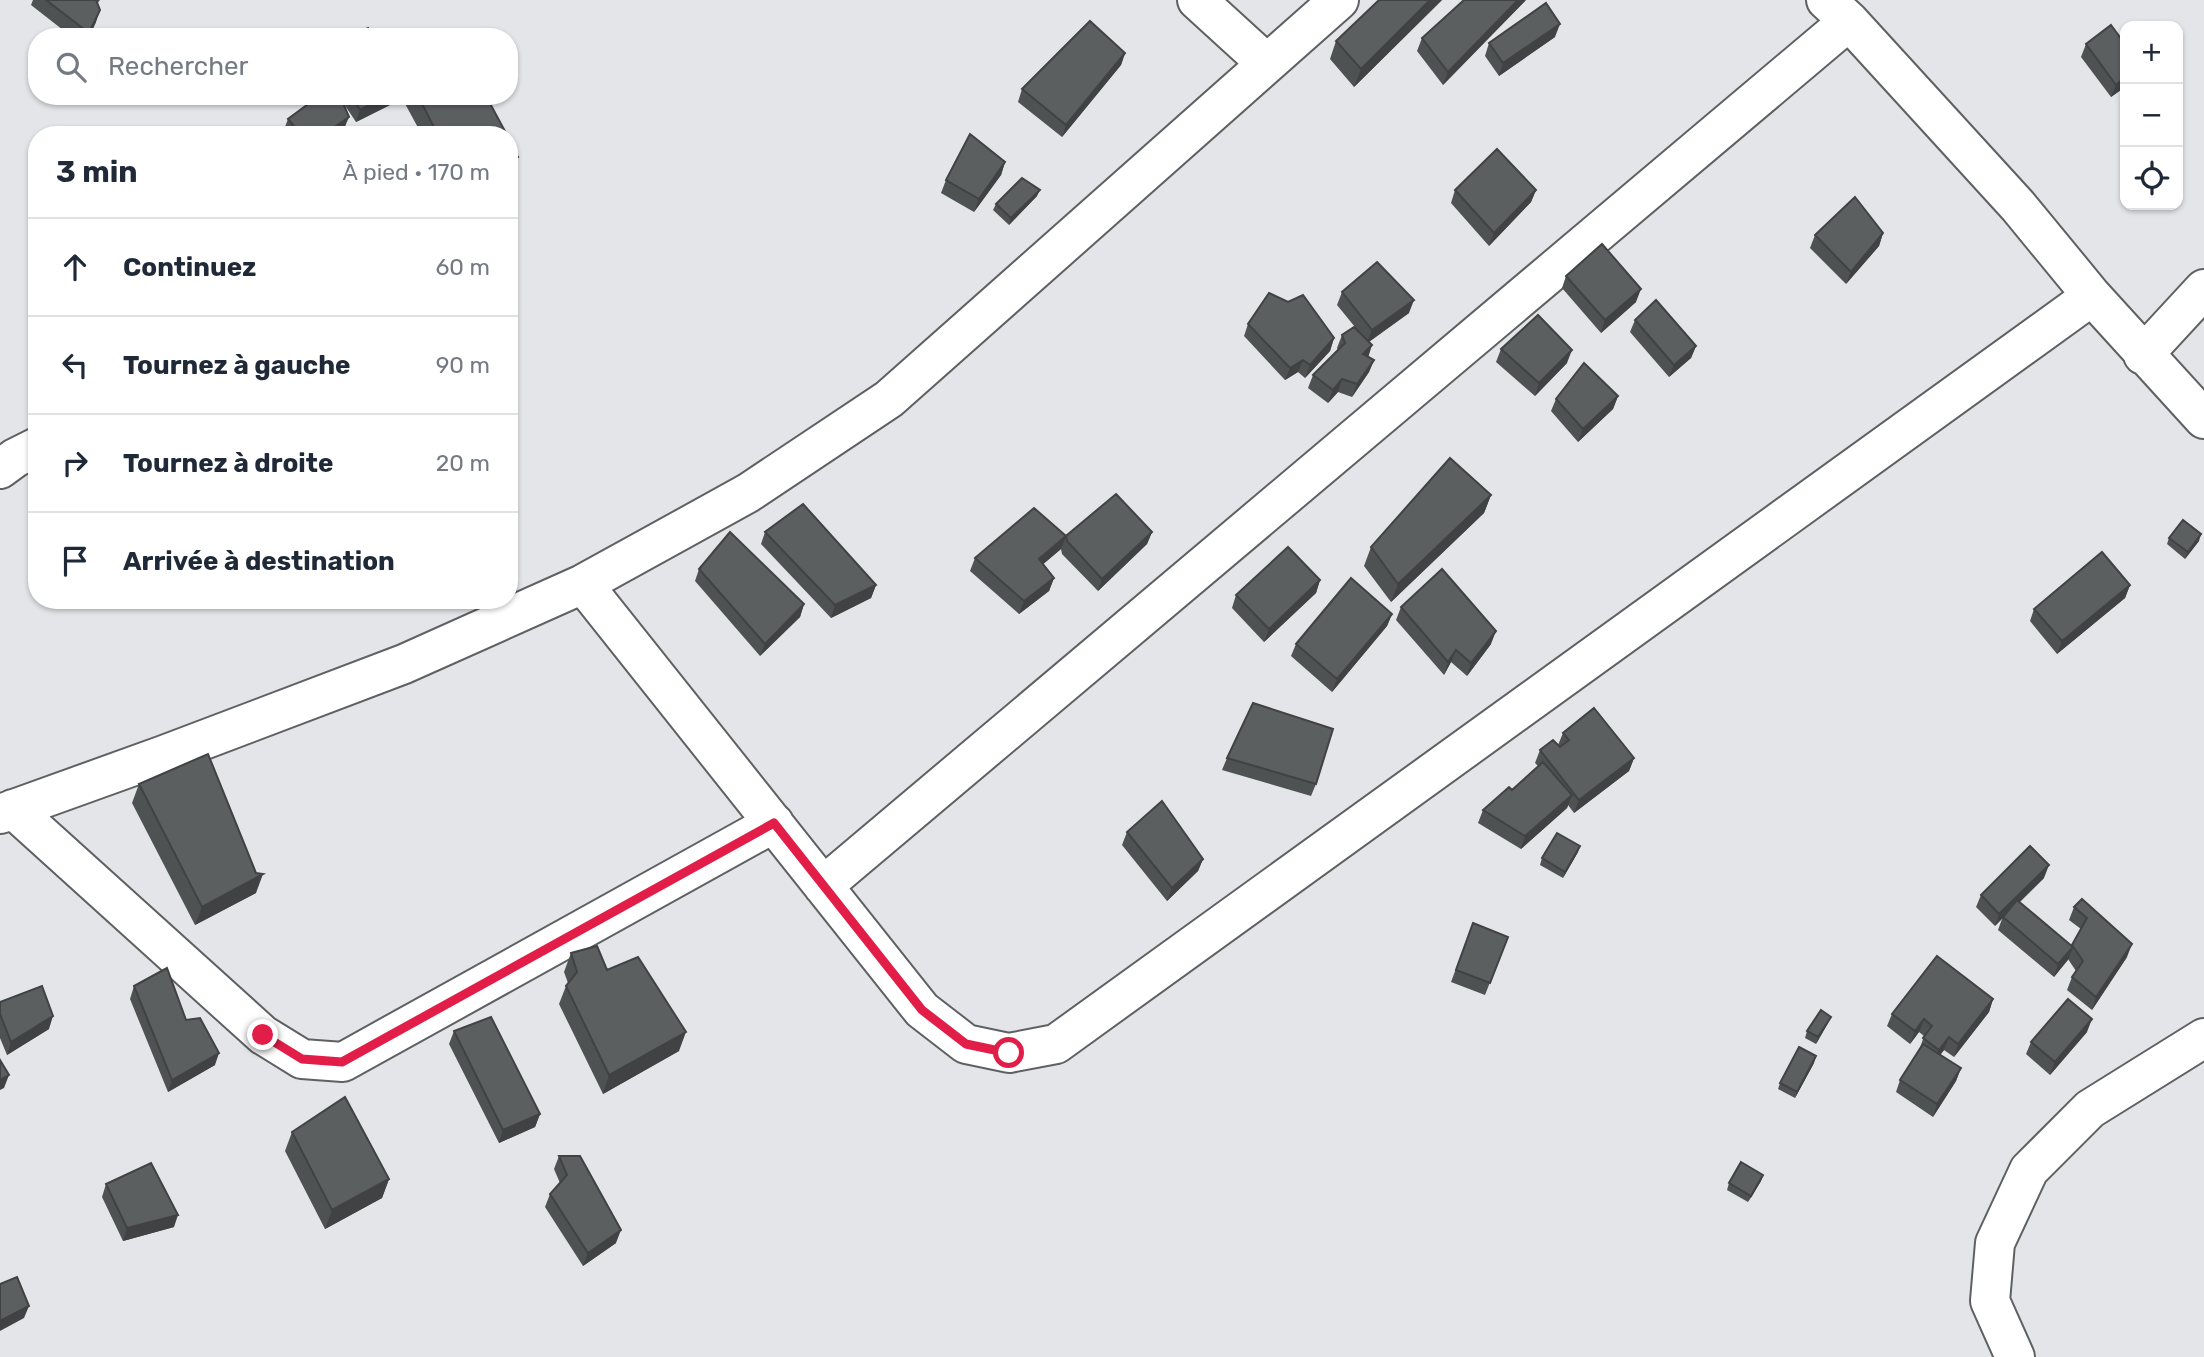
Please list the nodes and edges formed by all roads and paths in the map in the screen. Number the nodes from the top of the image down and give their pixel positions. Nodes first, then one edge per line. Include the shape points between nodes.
1 (1197, 0) edge
2 (1339, 0) edge
3 (1837, 11) edge
4 (1266, 63) junction
5 (2204, 289) edge
6 (2092, 296) junction
7 (2143, 355) junction
8 (2204, 419) edge
9 (28, 452) edge
10 (0, 469) edge
11 (583, 584) junction
12 (518, 603) edge
13 (505, 609) edge
14 (7, 811) edge
15 (774, 823) junction
16 (823, 886) junction
17 (2204, 1038) edge
18 (2015, 1357) edge

1 - 4 street
2 - 4 street
3 - 6 street via 2018,206
3 - 16 street
4 - 11 street via 889,399 748,494
5 - 7 street
6 - 7 street
6 - 16 street via 1056,1044 1009,1053 966,1044 922,1010
7 - 8 street
9 - 10 street
11 - 12 street
11 - 15 street
13 - 14 street via 404,664
14 - 15 street via 263,1035 302,1059 342,1062
15 - 16 street
17 - 18 street via 2090,1109 2029,1170 1995,1243 1990,1301

